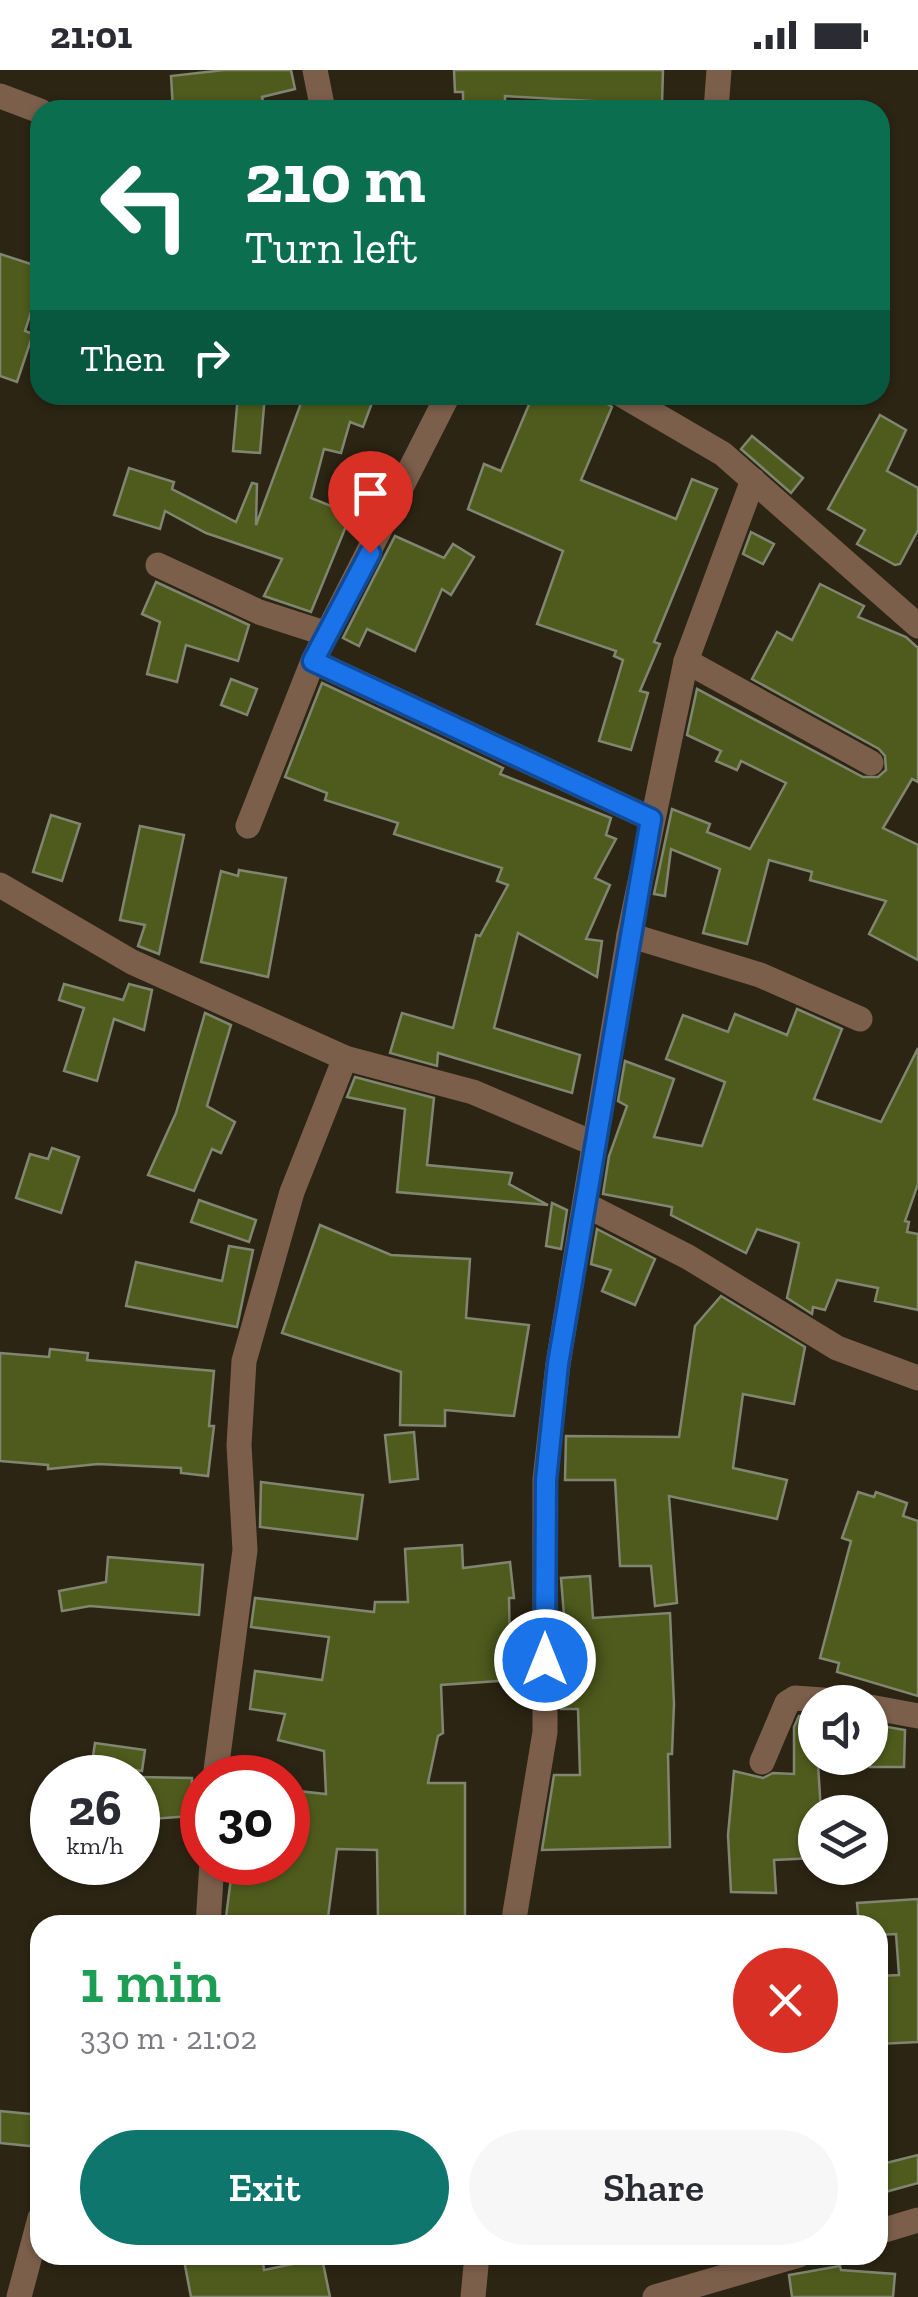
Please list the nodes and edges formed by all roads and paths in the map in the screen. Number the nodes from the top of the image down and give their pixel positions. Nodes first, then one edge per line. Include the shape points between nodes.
1 (315, 70) edge
2 (719, 70) edge
3 (0, 96) edge
4 (321, 100) edge
5 (717, 100) edge
6 (30, 107) edge
7 (443, 405) edge
8 (641, 405) edge
9 (753, 480) junction
10 (158, 564) dead end
11 (918, 626) edge
12 (327, 634) junction
13 (313, 661) junction
14 (686, 661) junction
15 (872, 763) dead end
16 (651, 819) junction
17 (248, 826) dead end
18 (0, 885) edge
19 (628, 935) junction
20 (860, 1019) dead end
21 (345, 1058) junction
22 (595, 1144) junction
23 (586, 1205) junction
24 (918, 1378) edge
25 (798, 1698) edge
26 (888, 1710) edge
27 (918, 1716) edge
28 (219, 1755) edge
29 (762, 1762) dead end
30 (211, 1885) edge
31 (209, 1915) edge
32 (514, 1915) edge
33 (918, 2220) edge
34 (888, 2229) edge
35 (30, 2258) edge
36 (476, 2265) edge
37 (766, 2265) edge
38 (664, 2296) edge
39 (20, 2297) edge
40 (473, 2297) edge

1 - 4 street
2 - 5 street
3 - 6 street
7 - 12 street
8 - 9 street
9 - 11 street
9 - 14 street
10 - 12 street via 260,612
12 - 13 street
13 - 16 street
13 - 17 street
14 - 15 street
14 - 16 street
16 - 19 street
18 - 21 street via 132,962
19 - 20 street via 760,975
19 - 22 street
21 - 22 street via 473,1092
21 - 28 street via 292,1192 244,1361 245,1550
22 - 23 street
23 - 24 street via 837,1348
23 - 32 street via 546,1480 545,1732
25 - 29 street via 787,1704
26 - 27 street
30 - 31 street
33 - 34 street
35 - 39 street
36 - 40 street
37 - 38 street

